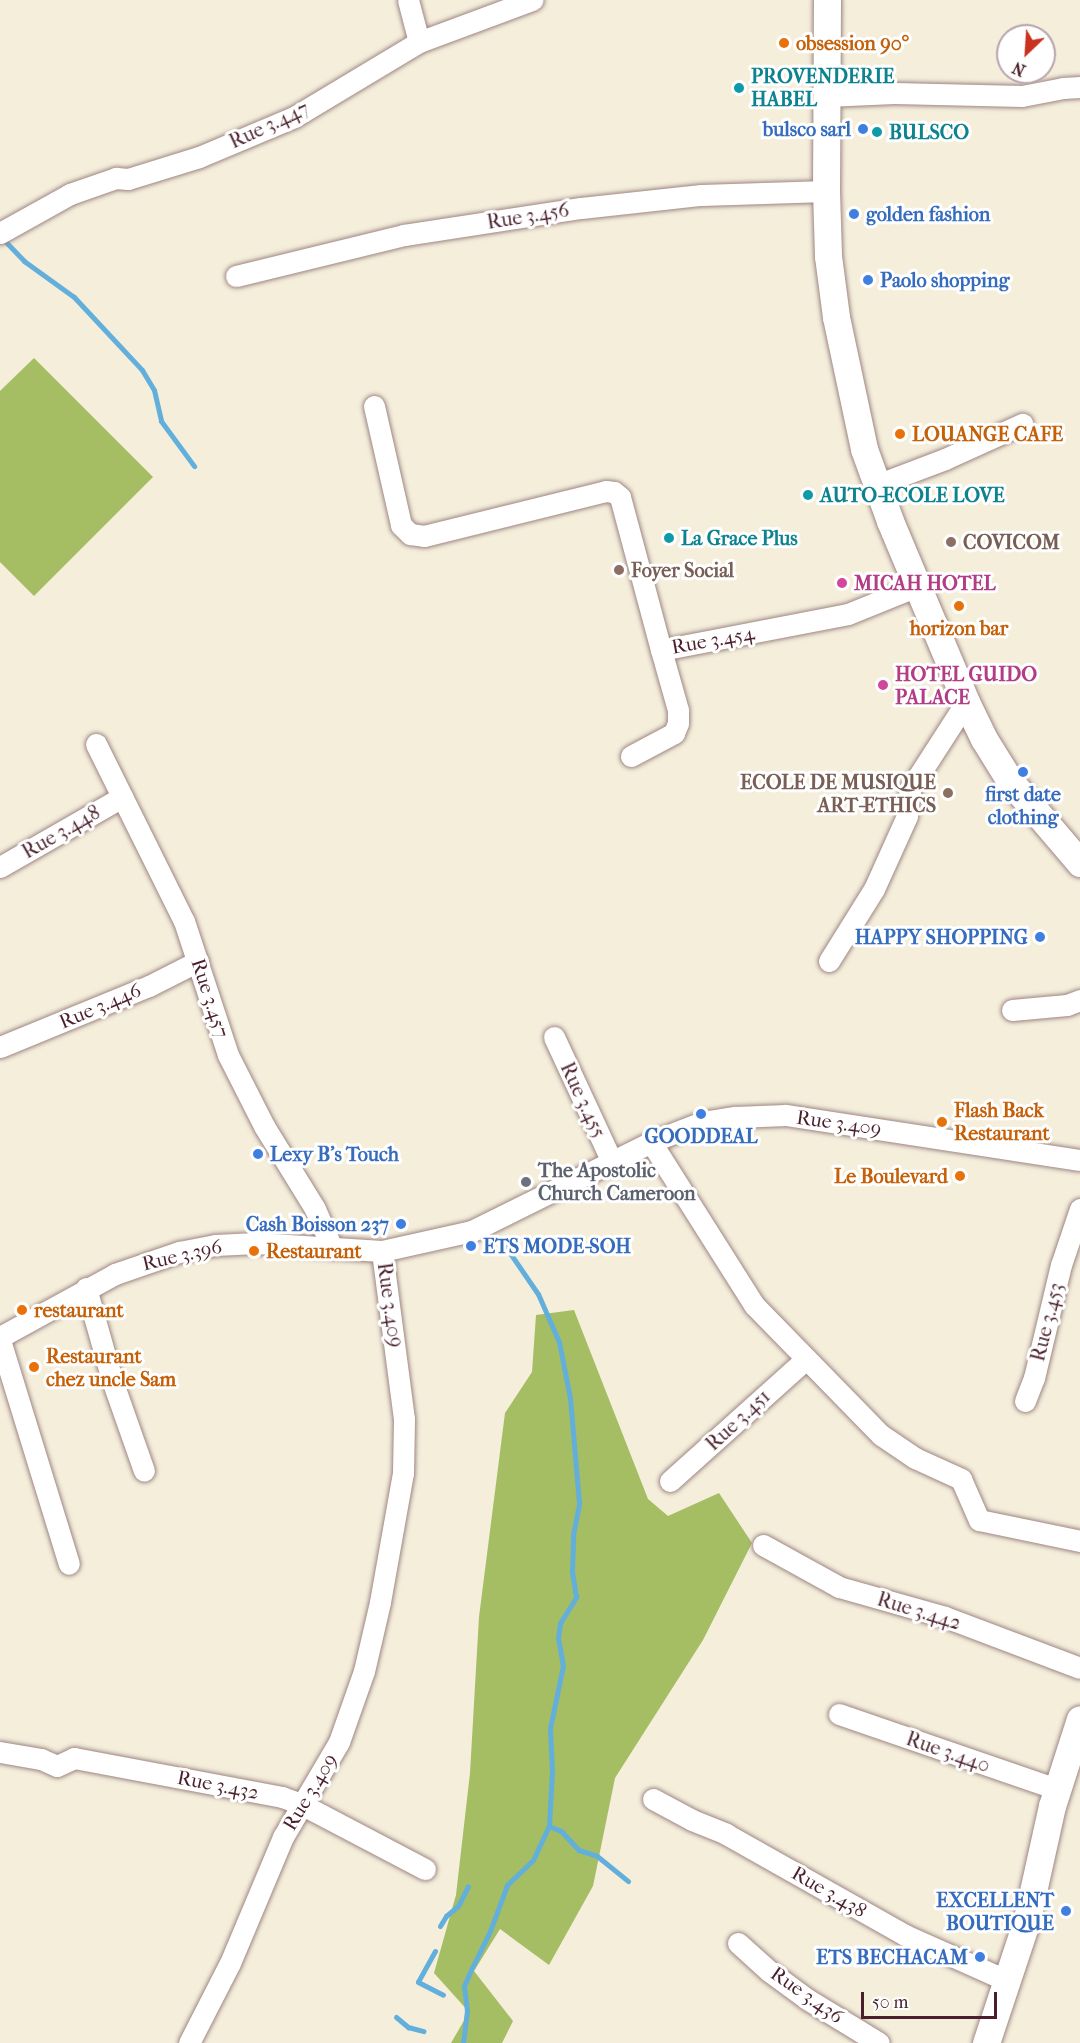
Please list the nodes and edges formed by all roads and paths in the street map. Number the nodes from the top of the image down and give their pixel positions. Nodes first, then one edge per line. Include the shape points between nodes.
1 (408, 0) edge
2 (532, 0) edge
3 (827, 0) edge
4 (418, 42) junction
5 (1080, 87) edge
6 (826, 96) junction
7 (826, 191) junction
8 (0, 233) edge
9 (236, 276) dead end
10 (374, 406) dead end
11 (1022, 424) dead end
12 (879, 484) junction
13 (917, 586) junction
14 (661, 650) junction
15 (966, 702) junction
16 (96, 744) dead end
17 (631, 756) dead end
18 (122, 797) junction
19 (1080, 863) edge
20 (0, 867) edge
21 (198, 961) junction
22 (829, 961) dead end
23 (1080, 1000) edge
24 (1012, 1010) dead end
25 (554, 1037) dead end
26 (0, 1047) edge
27 (651, 1142) junction
28 (1080, 1160) edge
29 (612, 1162) junction
30 (1080, 1209) edge
31 (332, 1248) junction
32 (382, 1251) junction
33 (86, 1288) junction
34 (0, 1338) edge
35 (806, 1359) junction
36 (1025, 1401) dead end
37 (144, 1471) dead end
38 (669, 1480) dead end
39 (1080, 1541) edge
40 (763, 1545) dead end
41 (69, 1564) dead end
42 (1080, 1668) edge
43 (839, 1714) dead end
44 (1080, 1719) edge
45 (0, 1752) edge
46 (1057, 1789) junction
47 (654, 1798) dead end
48 (301, 1804) junction
49 (424, 1869) dead end
50 (738, 1943) dead end
51 (1008, 1981) junction
52 (189, 2043) edge
53 (879, 2043) edge
54 (987, 2043) edge

1 - 4 street
2 - 4 street, Rue 3.447
3 - 6 main road
4 - 8 street, Rue 3.447 via 294,117 199,157 70,194
5 - 6 street via 1022,96
6 - 7 main road
7 - 9 street, Rue 3.456 via 701,195 581,208 404,235
7 - 12 main road via 828,256 836,317 864,449
10 - 14 street, Rue 3.454 via 401,525 410,534 424,536 606,491 620,497
11 - 12 street
12 - 13 main road
13 - 14 street, Rue 3.454 via 848,614
13 - 15 main road
14 - 17 street via 678,723 674,733
15 - 19 main road via 1010,781
15 - 22 street via 910,789 907,816 877,882
16 - 18 street, Rue 3.457
18 - 20 street, Rue 3.448
18 - 21 street, Rue 3.457 via 184,921
21 - 26 street, Rue 3.446 via 149,986
21 - 31 street, Rue 3.457 via 228,1055 264,1126 315,1209
23 - 24 street via 1067,1005
25 - 29 street, Rue 3.455
27 - 28 street, Rue 3.409 via 702,1122 786,1115
27 - 29 street, Rue 3.409
27 - 35 street via 746,1295
29 - 32 street, Rue 3.409 via 472,1231
30 - 36 street, Rue 3.453
31 - 32 street, Rue 3.396
31 - 33 street, Rue 3.396 via 215,1245 147,1261
32 - 48 street, Rue 3.409 via 404,1419 403,1473 364,1671 339,1742
33 - 34 street, Rue 3.396
33 - 37 street via 112,1380
34 - 41 street
35 - 38 street, Rue 3.451
35 - 39 street via 881,1435 915,1458 961,1479 978,1520
40 - 42 street, Rue 3.442 via 838,1587 945,1617
43 - 46 street, Rue 3.440
44 - 46 main road
45 - 48 street, Rue 3.432 via 57,1766 74,1758 132,1768 260,1792
46 - 51 main road via 1026,1923
47 - 51 street, Rue 3.438 via 905,1935
48 - 49 street, Rue 3.432
48 - 52 street, Rue 3.409 via 230,1963
50 - 53 street, Rue 3.436 via 807,1999
51 - 54 main road

